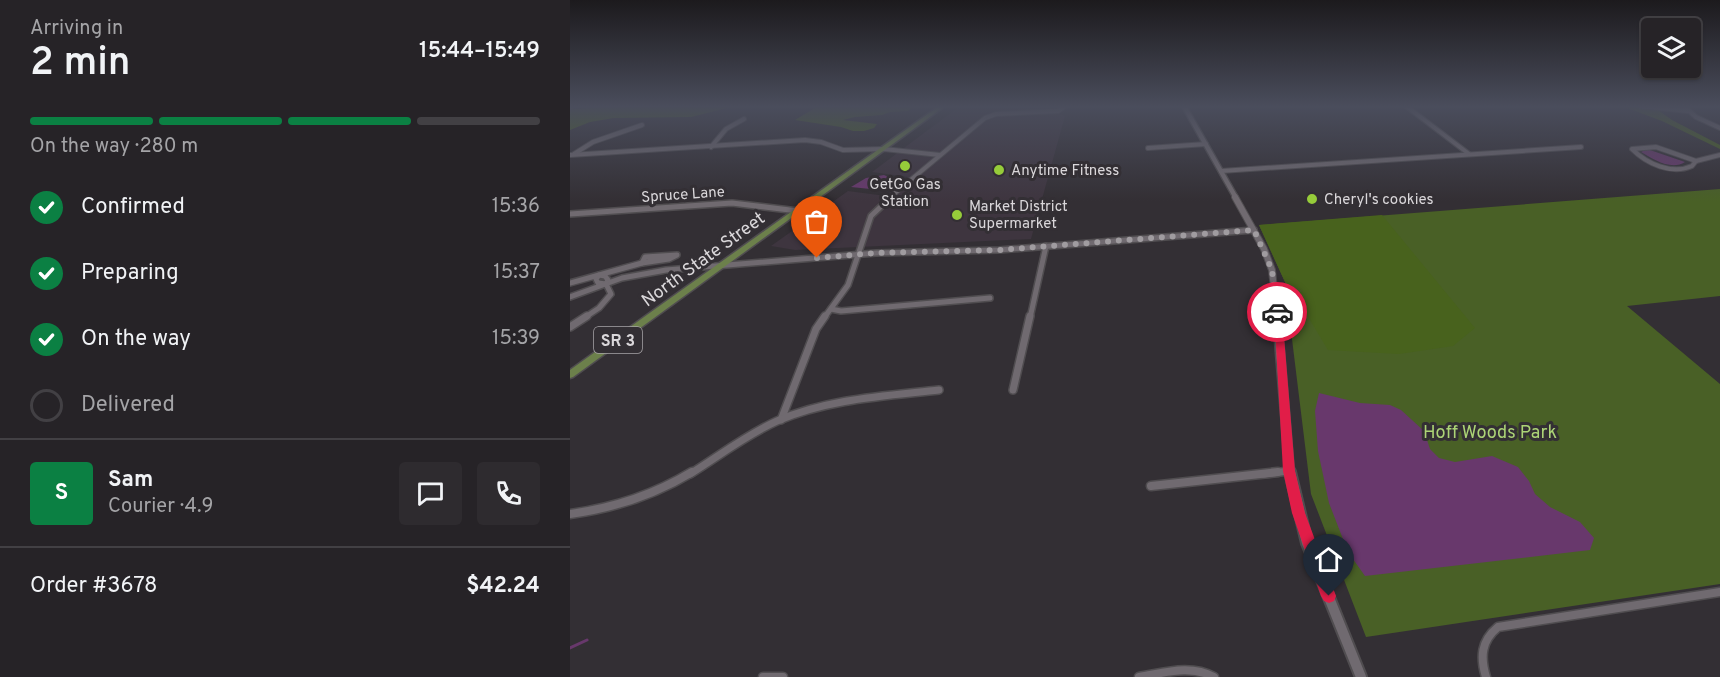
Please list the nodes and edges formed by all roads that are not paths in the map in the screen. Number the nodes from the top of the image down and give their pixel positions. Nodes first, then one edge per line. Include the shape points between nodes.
1 (606, 138) edge
2 (719, 138) edge
3 (900, 138) edge
4 (962, 138) edge
5 (1202, 138) edge
6 (1448, 138) edge
7 (1206, 144) junction
8 (711, 147) junction
9 (1581, 147) dead end
10 (1148, 148) dead end
11 (884, 149) junction
12 (1470, 154) junction
13 (572, 155) edge
14 (940, 155) junction
15 (1720, 156) edge
16 (1697, 161) junction
17 (1221, 171) junction
18 (798, 211) junction
19 (570, 214) edge
20 (1254, 230) junction
21 (1046, 246) junction
22 (858, 254) junction
23 (642, 263) junction
24 (719, 267) junction
25 (599, 276) junction
26 (570, 283) edge
27 (606, 284) junction
28 (570, 297) edge
29 (990, 298) dead end
30 (831, 309) junction
31 (570, 327) edge
32 (570, 375) edge
33 (939, 390) dead end
34 (1013, 390) dead end
35 (781, 420) junction
36 (1289, 471) junction
37 (1150, 486) dead end
38 (570, 514) edge
39 (1720, 592) edge
40 (1156, 676) edge
41 (763, 677) edge
42 (783, 677) edge
43 (1139, 677) edge
44 (1214, 677) edge
45 (1361, 677) edge
46 (1486, 677) edge

1 - 13 street
2 - 8 street
3 - 11 main road, North State Street / SR 3
4 - 14 street
5 - 7 street
6 - 12 street
7 - 10 street
7 - 17 street
8 - 11 street via 805,140 821,141 843,150
8 - 13 street
9 - 12 street
11 - 14 street
11 - 18 main road, North State Street / SR 3
12 - 17 street
14 - 22 street via 876,209
15 - 16 street
16 - 16 street via 1690,169 1668,168 1632,149 1656,147
17 - 20 street
18 - 19 street, Spruce Lane via 732,202
18 - 24 main road, North State Street / SR 3
20 - 21 street
20 - 36 street via 1269,258 1275,287
21 - 22 street
21 - 34 street
22 - 24 street
22 - 30 street via 848,285
23 - 23 street via 669,259 676,255 645,257
23 - 25 street
24 - 27 street via 646,273
24 - 32 main road, North State Street / SR 3
25 - 26 street
25 - 27 street via 598,283
27 - 28 street
27 - 31 street via 611,294 605,302
29 - 30 street
30 - 35 street via 816,329
33 - 35 street via 842,401
35 - 38 street via 656,491 610,507
36 - 37 street
36 - 45 street via 1313,556
39 - 46 street via 1498,627 1484,642
40 - 43 street
40 - 44 street via 1191,669
41 - 42 street

